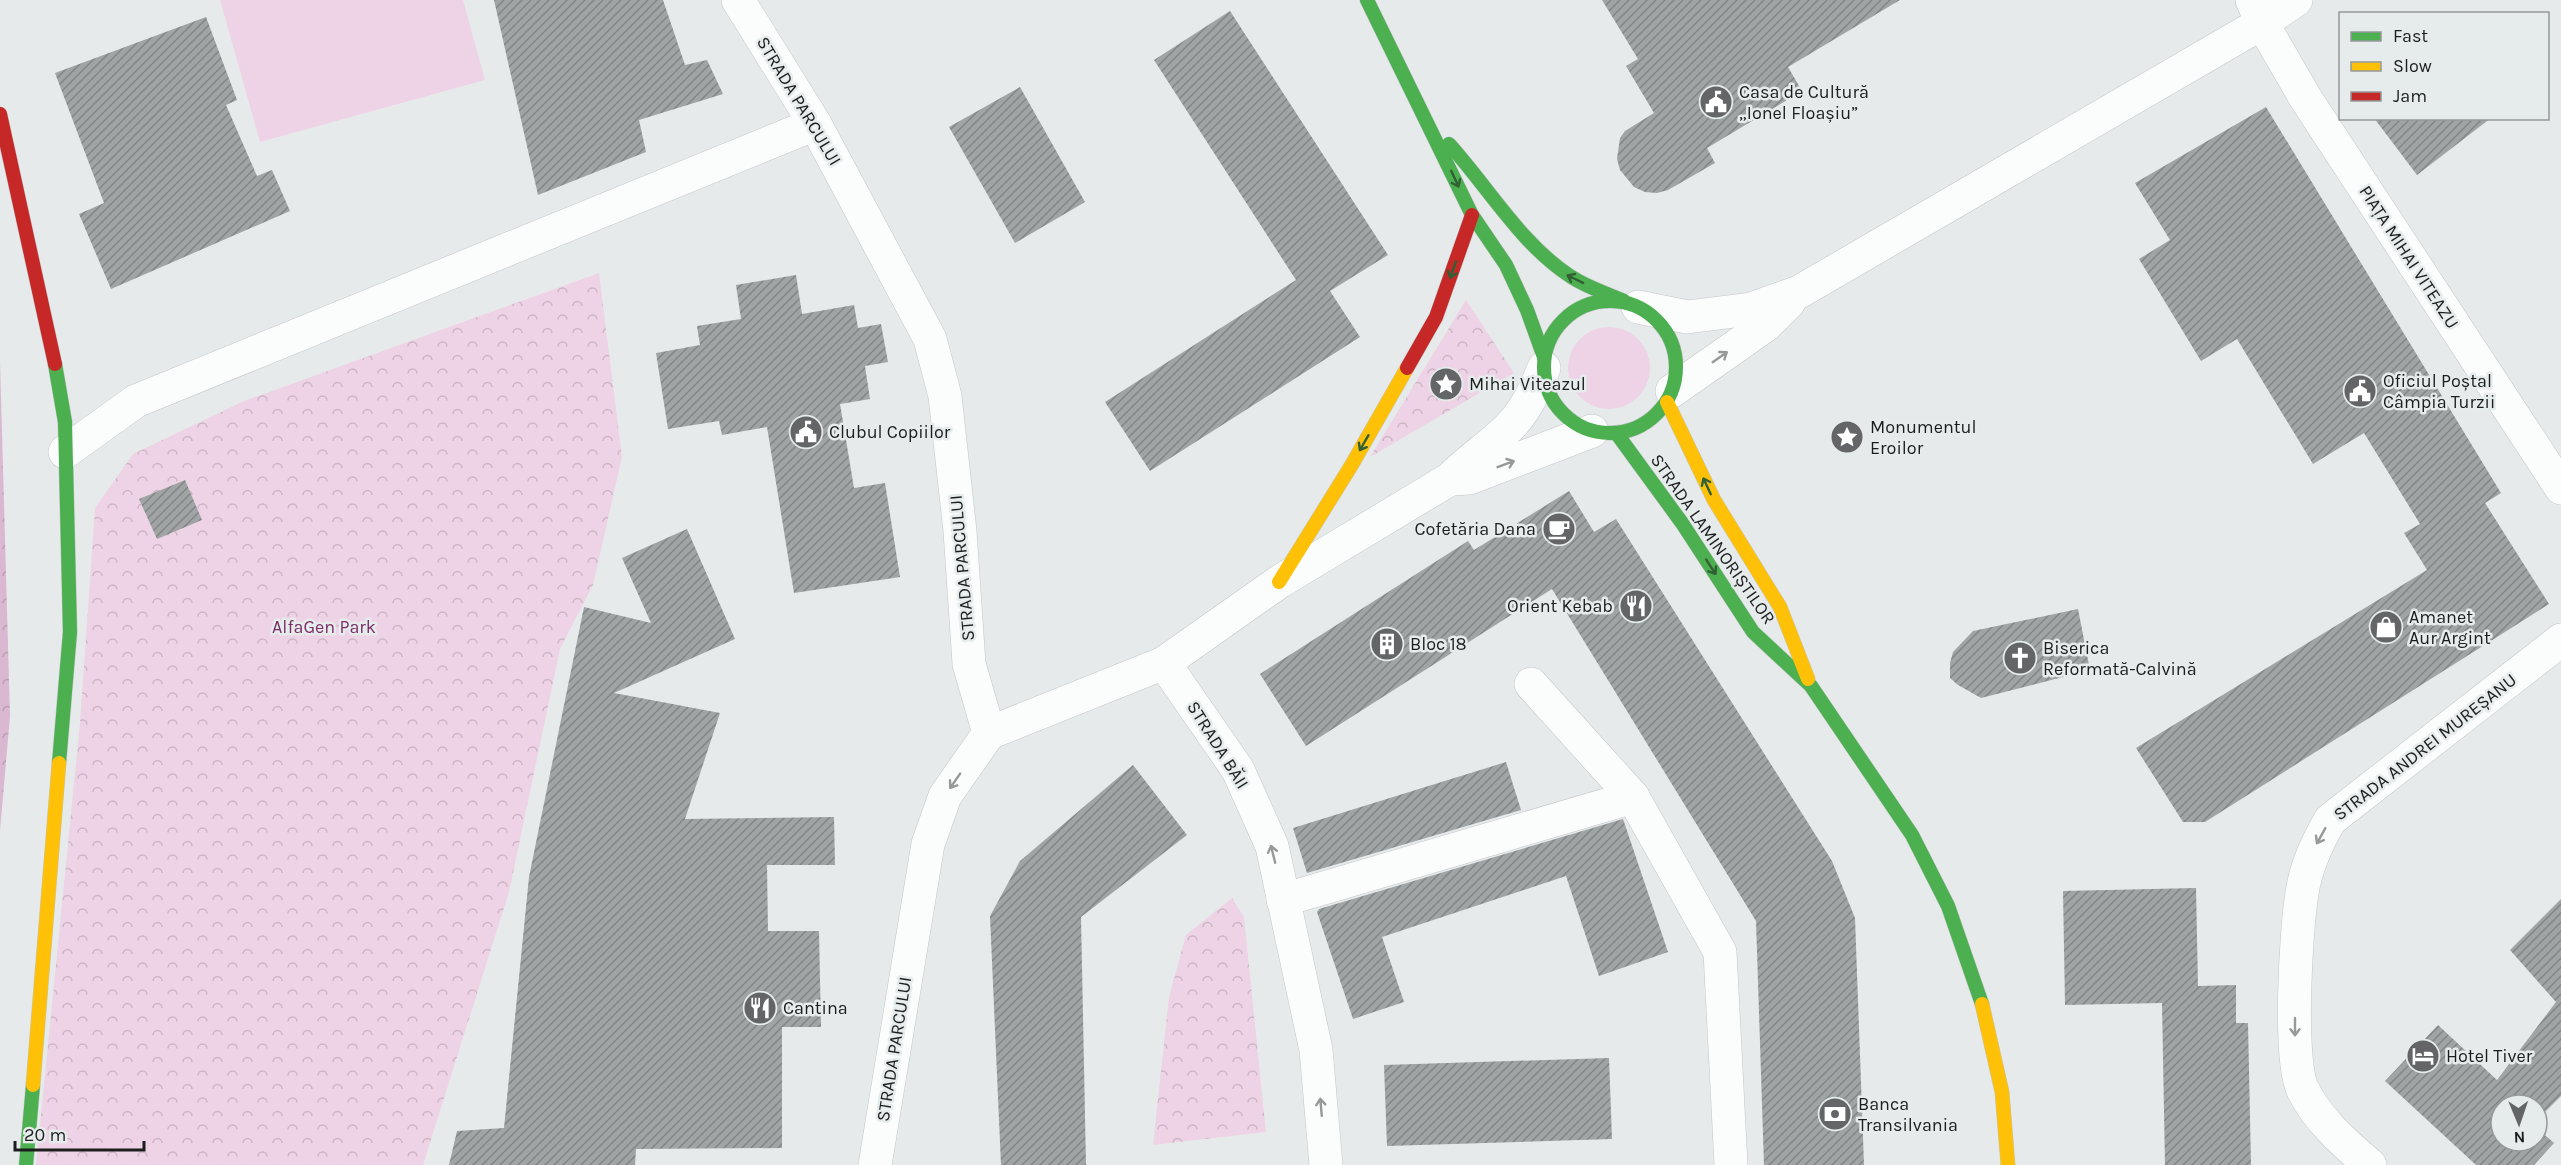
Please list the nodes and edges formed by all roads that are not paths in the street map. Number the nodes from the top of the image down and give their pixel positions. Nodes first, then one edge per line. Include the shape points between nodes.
1 (738, 0) edge
2 (1367, 0) edge
3 (2296, 0) edge
4 (2257, 12) edge
5 (0, 114) edge
6 (815, 123) junction
7 (1430, 126) junction
8 (1472, 215) junction
9 (1799, 292) junction
10 (1633, 305) junction
11 (1544, 362) junction
12 (1670, 396) junction
13 (1604, 432) junction
14 (65, 452) junction
15 (1450, 479) junction
16 (2561, 488) edge
17 (1279, 582) junction
18 (2561, 640) edge
19 (1164, 663) junction
20 (1532, 684) dead end
21 (1810, 686) junction
22 (989, 733) junction
23 (1633, 797) junction
24 (1283, 900) junction
25 (26, 1165) edge
26 (875, 1165) edge
27 (1326, 1165) edge
28 (1731, 1165) edge
29 (2008, 1165) edge
30 (2370, 1165) edge

1 - 6 street, STRADA PARCULUI
2 - 7 main road
3 - 4 street
4 - 9 street
4 - 16 street, PIAȚA MIHAI VITEAZU via 2306,99
5 - 14 main road via 52,344 65,422
6 - 14 street via 136,401
6 - 22 street, STRADA PARCULUI via 930,339 945,396 969,664
7 -> 8 main road
10 -> 7 main road via 1567,275 1535,245 1464,159
8 - 11 main road via 1506,265 1527,310
8 -> 17 main road via 1436,317
9 - 10 street via 1751,309 1687,317
12 -> 9 street via 1766,325
10 - 11 main road via 1607,301 1584,306 1565,318 1552,336
10 - 12 main road via 1655,318 1675,351 1677,372
11 - 13 main road via 1547,388 1557,408 1573,422
11 - 15 street via 1532,397 1513,423
12 - 13 main road via 1654,417 1637,428
21 -> 12 main road, STRADA LAMINORIȘTILOR via 1780,607 1714,500
15 -> 13 street via 1468,478
13 -> 21 main road, STRADA LAMINORIȘTILOR via 1682,523 1754,632
14 - 25 main road via 70,632
15 - 17 street
17 - 19 street
18 -> 30 street, STRADA ANDREI MUREȘANU via 2330,820 2313,852 2302,892 2296,956 2295,1053 2302,1089 2333,1133
19 - 22 street
24 -> 19 street, STRADA BĂII via 1272,846 1238,770
20 - 23 street
21 - 29 main road, STRADA LAMINORIȘTILOR via 1912,835 1948,906 1984,1012 2002,1092
22 -> 26 street, STRADA PARCULUI via 945,796 928,844
23 - 24 street
23 - 28 street via 1720,952
27 -> 24 street, STRADA BĂII via 1316,1050

